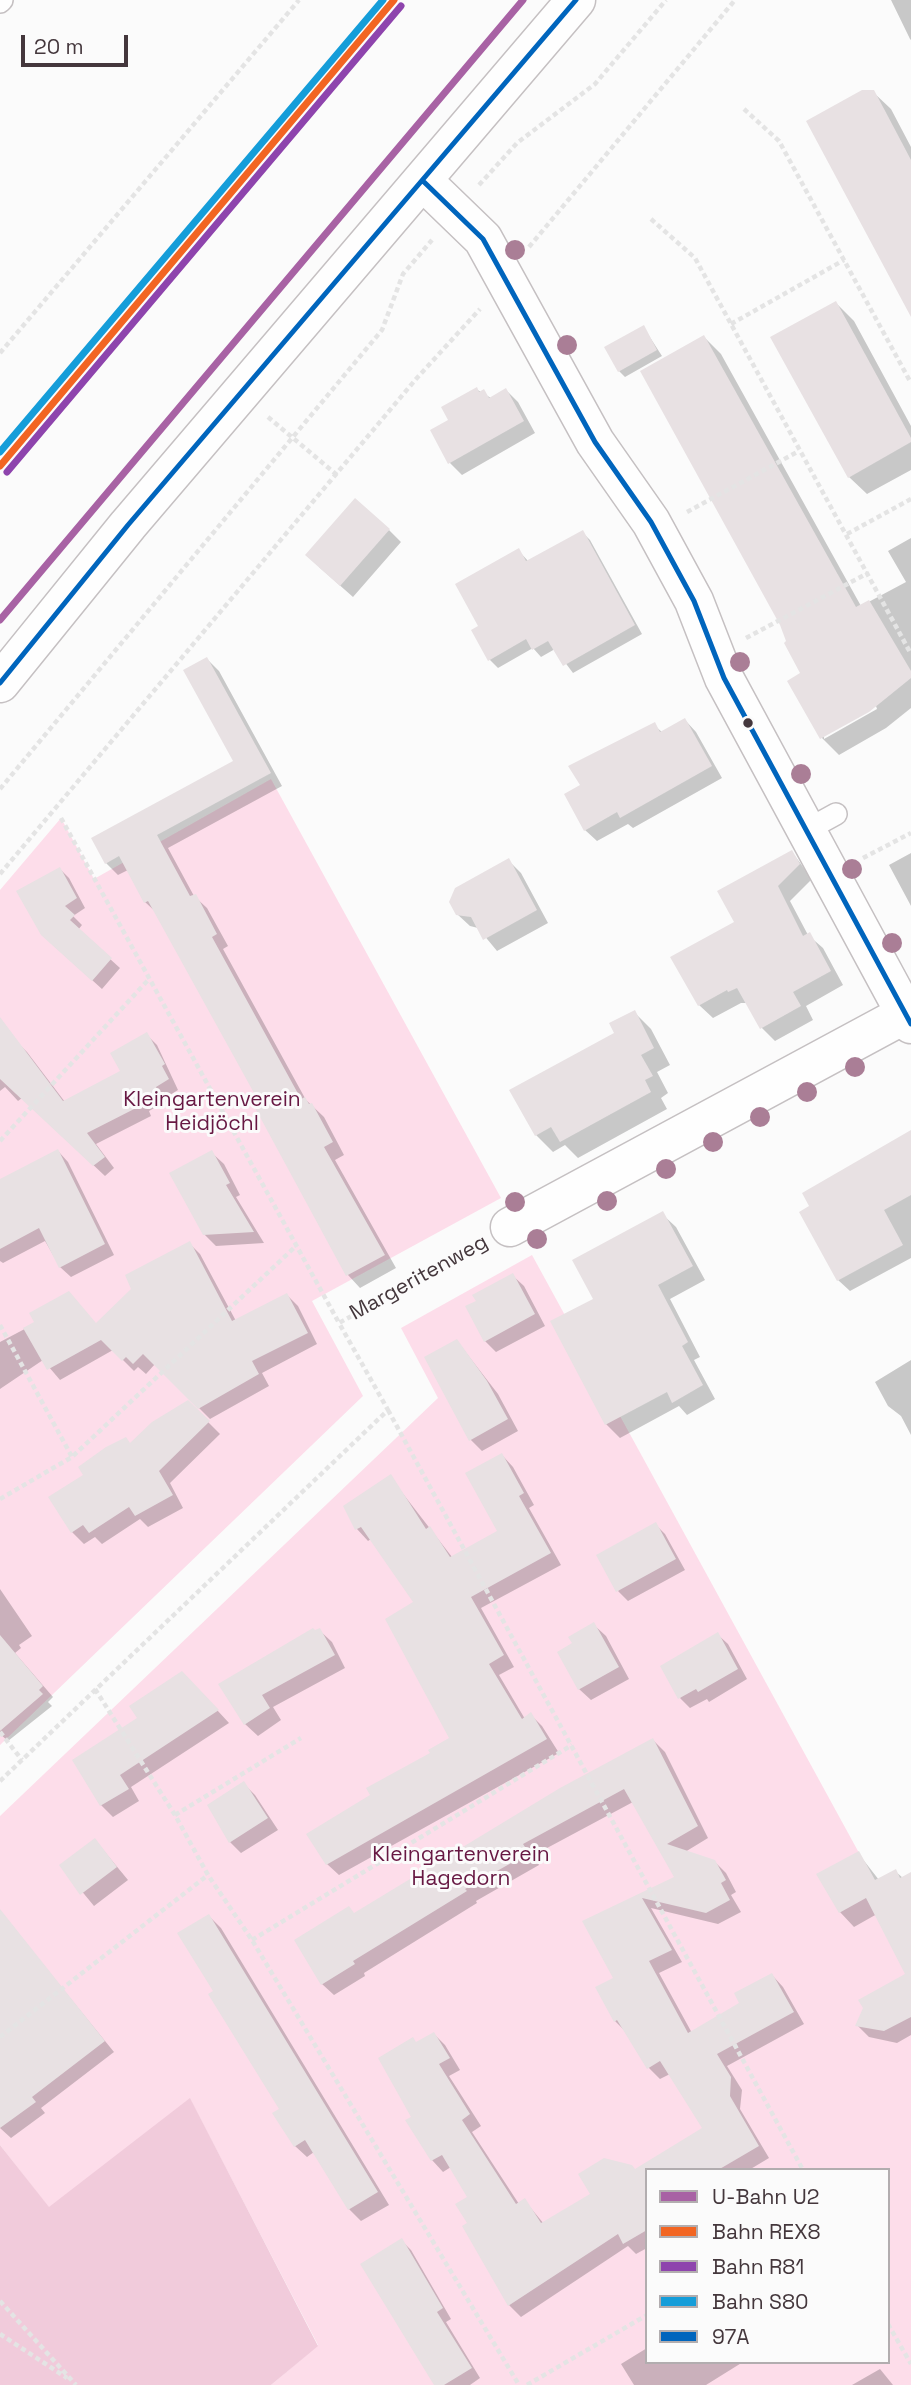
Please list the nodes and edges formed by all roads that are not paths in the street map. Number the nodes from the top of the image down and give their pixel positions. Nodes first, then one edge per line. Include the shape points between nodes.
1 (576, 0) edge
2 (423, 181) junction
3 (0, 683) edge
4 (909, 1016) edge
5 (510, 1227) road end

1 - 2 street
2 - 3 street via 128,525
2 - 4 street via 483,239 595,442 655,530 694,601 715,655 820,822
4 - 5 street, Margeritenweg

